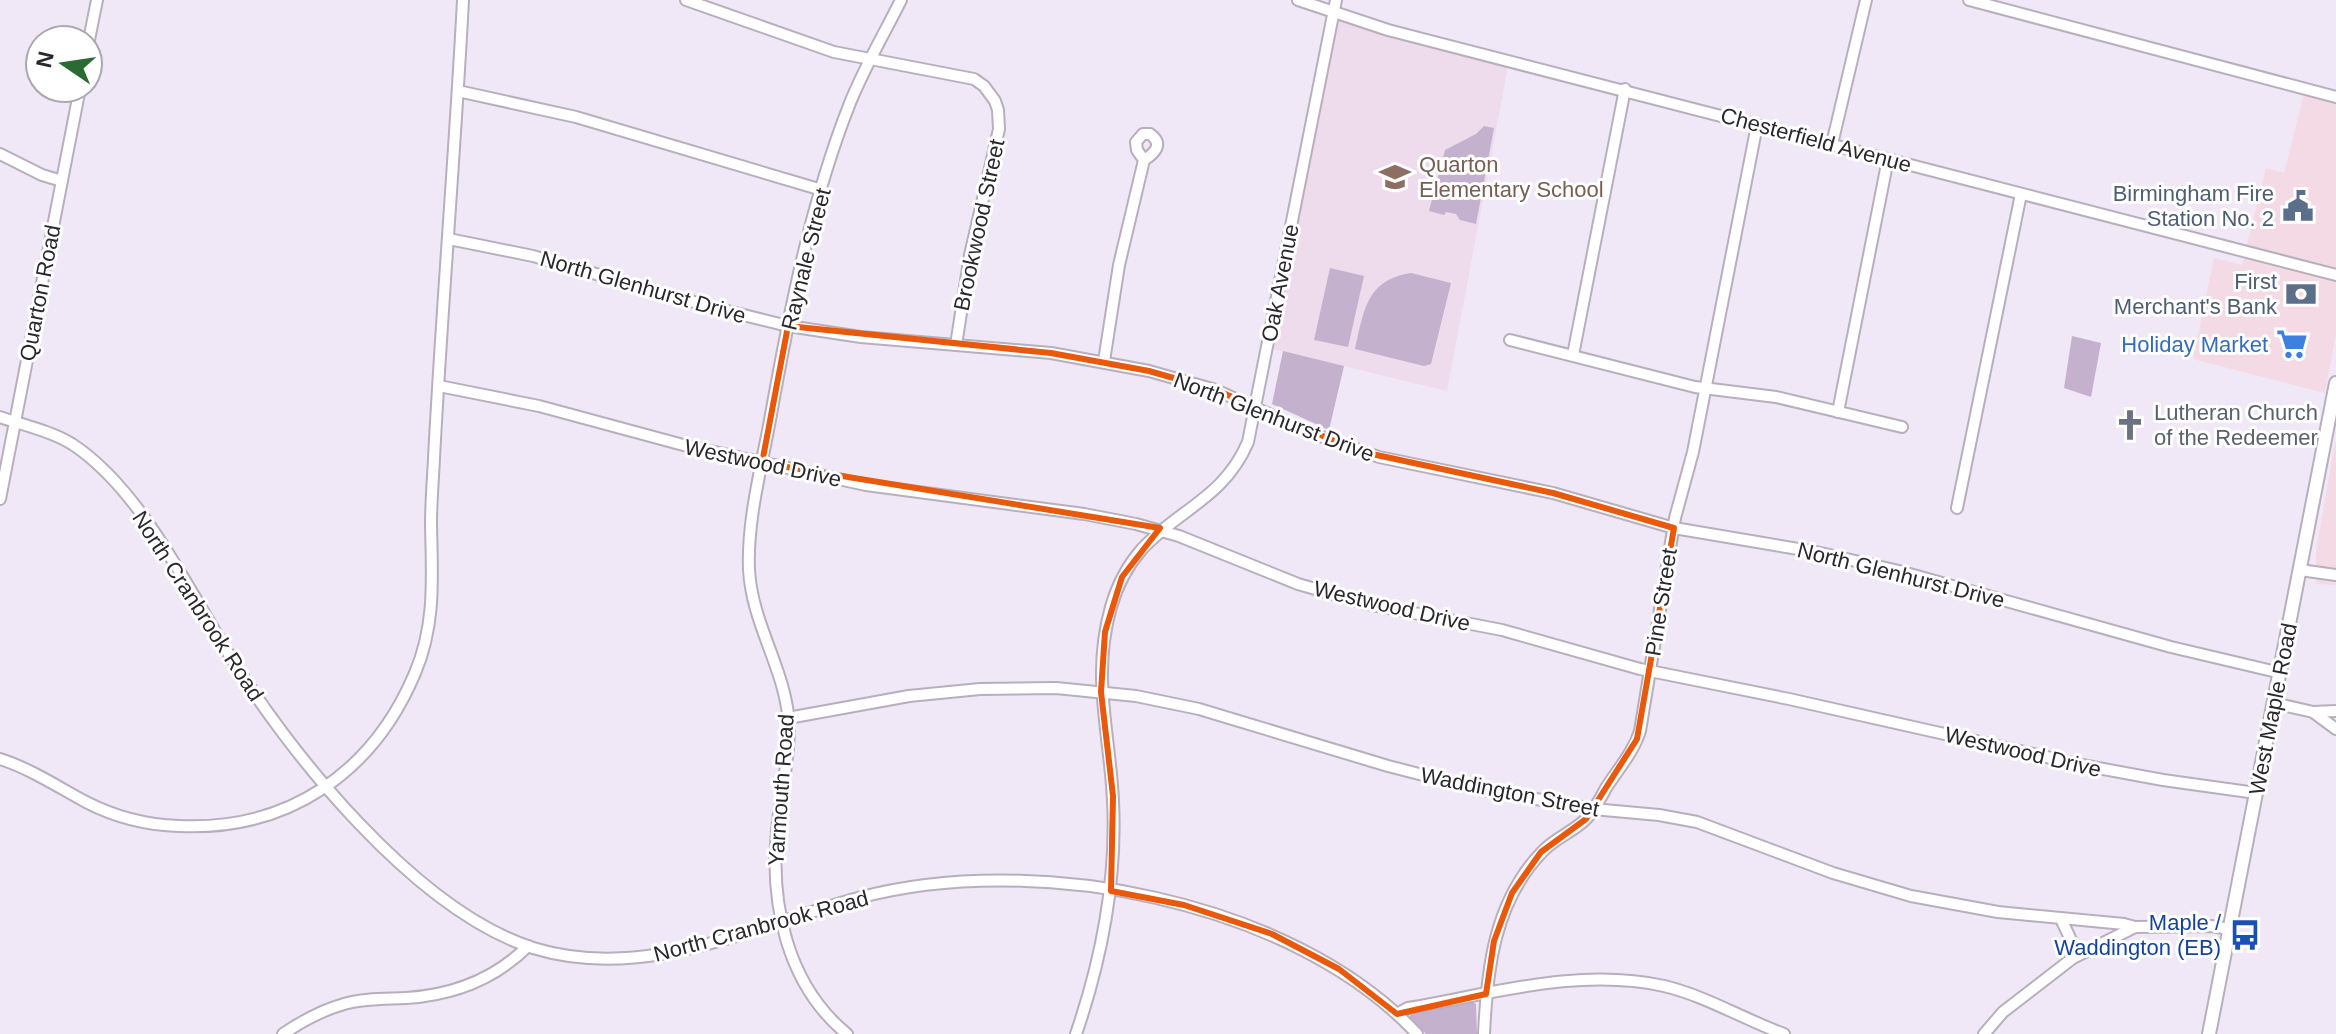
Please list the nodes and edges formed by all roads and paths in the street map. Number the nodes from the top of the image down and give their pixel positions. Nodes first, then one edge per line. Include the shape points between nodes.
1 (97, 0) edge
2 (463, 0) edge
3 (686, 0) edge
4 (901, 0) edge
5 (1298, 0) edge
6 (1336, 0) edge
7 (1866, 0) edge
8 (1969, 0) edge
9 (1334, 13) junction
10 (92, 24) edge
11 (870, 61) junction
12 (1625, 89) junction
13 (458, 91) junction
14 (2336, 97) edge
15 (77, 104) edge
16 (1757, 125) junction
17 (1832, 144) junction
18 (0, 154) edge
19 (1888, 159) junction
20 (1144, 160) dead end
21 (62, 181) junction
22 (822, 190) junction
23 (2021, 194) junction
24 (449, 239) junction
25 (2336, 275) edge
26 (788, 326) junction
27 (1510, 340) dead end
28 (956, 345) junction
29 (1573, 355) junction
30 (1104, 361) junction
31 (439, 386) junction
32 (1705, 389) junction
33 (2335, 392) edge
34 (1256, 408) junction
35 (1838, 412) junction
36 (0, 417) edge
37 (15, 422) junction
38 (1902, 427) dead end
39 (2331, 433) edge
40 (762, 463) junction
41 (0, 499) edge
42 (1957, 508) dead end
43 (1674, 528) junction
44 (751, 531) joint
45 (1163, 532) junction
46 (2300, 570) junction
47 (2336, 575) edge
48 (1650, 671) junction
49 (2281, 673) junction
50 (1101, 692) junction
51 (2274, 703) junction
52 (2336, 711) edge
53 (2313, 712) junction
54 (788, 718) junction
55 (2336, 729) edge
56 (0, 759) edge
57 (328, 787) junction
58 (2256, 793) junction
59 (1593, 809) junction
60 (1111, 891) junction
61 (2061, 919) junction
62 (780, 921) junction
63 (2135, 927) junction
64 (2230, 929) junction
65 (528, 946) junction
66 (2073, 958) junction
67 (1486, 994) junction
68 (1397, 1014) junction
69 (283, 1034) edge
70 (847, 1034) edge
71 (1076, 1034) edge
72 (1417, 1034) edge
73 (1484, 1034) edge
74 (1784, 1034) edge
75 (1984, 1034) edge
76 (2209, 1034) edge

1 - 10 street
2 - 13 street
3 - 11 street, Brookwood Street
4 - 11 street, Raynale Street
5 - 9 street, Chesterfield Avenue
6 - 9 street, Oak Avenue
7 - 17 street
8 - 14 street
9 - 12 street, Chesterfield Avenue
9 - 34 street, Oak Avenue
11 - 22 street, Raynale Street via 851,100
11 - 28 street, Brookwood Street via 968,77 990,93 998,110 999,129
12 - 16 street, Chesterfield Avenue
12 - 29 street
13 - 22 street via 576,117
13 - 24 street
15 - 21 street, Quarton Road
16 - 17 street, Chesterfield Avenue
16 - 32 street, Pine Street
17 - 19 street, Chesterfield Avenue
18 - 21 street
19 - 23 street, Chesterfield Avenue
19 - 35 street
20 - 30 street via 1119,265
21 - 37 street, Quarton Road
22 - 26 street, Raynale Street
23 - 25 street, Chesterfield Avenue
23 - 42 street
24 - 26 street, North Glenhurst Drive via 533,256
24 - 31 street
26 - 28 street, North Glenhurst Drive
26 - 40 street, Raynale Street
27 - 29 street
28 - 30 street, North Glenhurst Drive
29 - 32 street
30 - 34 street, North Glenhurst Drive via 1216,390
31 - 40 street, Westwood Drive
31 - 57 street via 431,522 433,594 422,654 385,727
32 - 35 street via 1776,397
32 - 43 street, Pine Street
33 - 39 main road, West Maple Road
34 - 43 street, North Glenhurst Drive via 1358,451 1553,493
34 - 45 street, Oak Avenue via 1248,442 1231,472
35 - 38 street
36 - 37 street, North Cranbrook Road
37 - 41 street, Quarton Road
37 - 57 street, North Cranbrook Road via 71,444 119,488 162,544 256,697
39 - 46 main road, West Maple Road
40 - 44 street, Raynale Street
40 - 45 street, Westwood Drive via 880,487 1097,516
43 - 48 street, Pine Street
43 - 49 street, North Glenhurst Drive via 1899,571
44 - 54 street, Yarmouth Road via 753,603
45 - 48 street, Westwood Drive via 1334,596 1536,638
45 - 50 street, Oak Avenue via 1136,556 1116,591 1105,632
46 - 47 street
46 - 49 main road, West Maple Road
48 - 58 street, Westwood Drive via 2118,773
48 - 59 street, Pine Street via 1637,739
49 - 51 main road, West Maple Road
50 - 54 street, Waddington Street via 1017,687 954,691
50 - 59 street, Waddington Street via 1199,709 1473,788
50 - 60 street, Oak Avenue via 1113,796
51 - 53 street
51 - 58 main road, West Maple Road
52 - 53 street
53 - 55 street
54 - 62 street, Yarmouth Road via 775,864
56 - 57 street via 110,813 167,826 256,819
57 - 65 street, North Cranbrook Road via 429,887 487,927
58 - 64 main road, West Maple Road
59 - 61 street, Waddington Street via 1697,822 1911,896
59 - 67 street, Pine Street via 1541,852 1512,893 1494,941
60 - 62 street, North Cranbrook Road via 1032,881 942,883 860,897
60 - 68 street, North Cranbrook Road via 1184,905 1272,934 1339,969
60 - 71 street, Oak Avenue
61 - 63 street, Waddington Street
61 - 66 street
62 - 65 street, North Cranbrook Road via 639,958 584,958
62 - 70 street, Yarmouth Road via 803,982
63 - 64 street, Waddington Street
63 - 66 street
64 - 76 main road, West Maple Road
65 - 69 street via 510,963 467,986 429,996 346,1004
66 - 75 street via 2003,1012
67 - 68 street
67 - 73 street, Pine Street
67 - 74 street via 1573,980 1647,983 1714,1002
68 - 72 street, North Cranbrook Road

